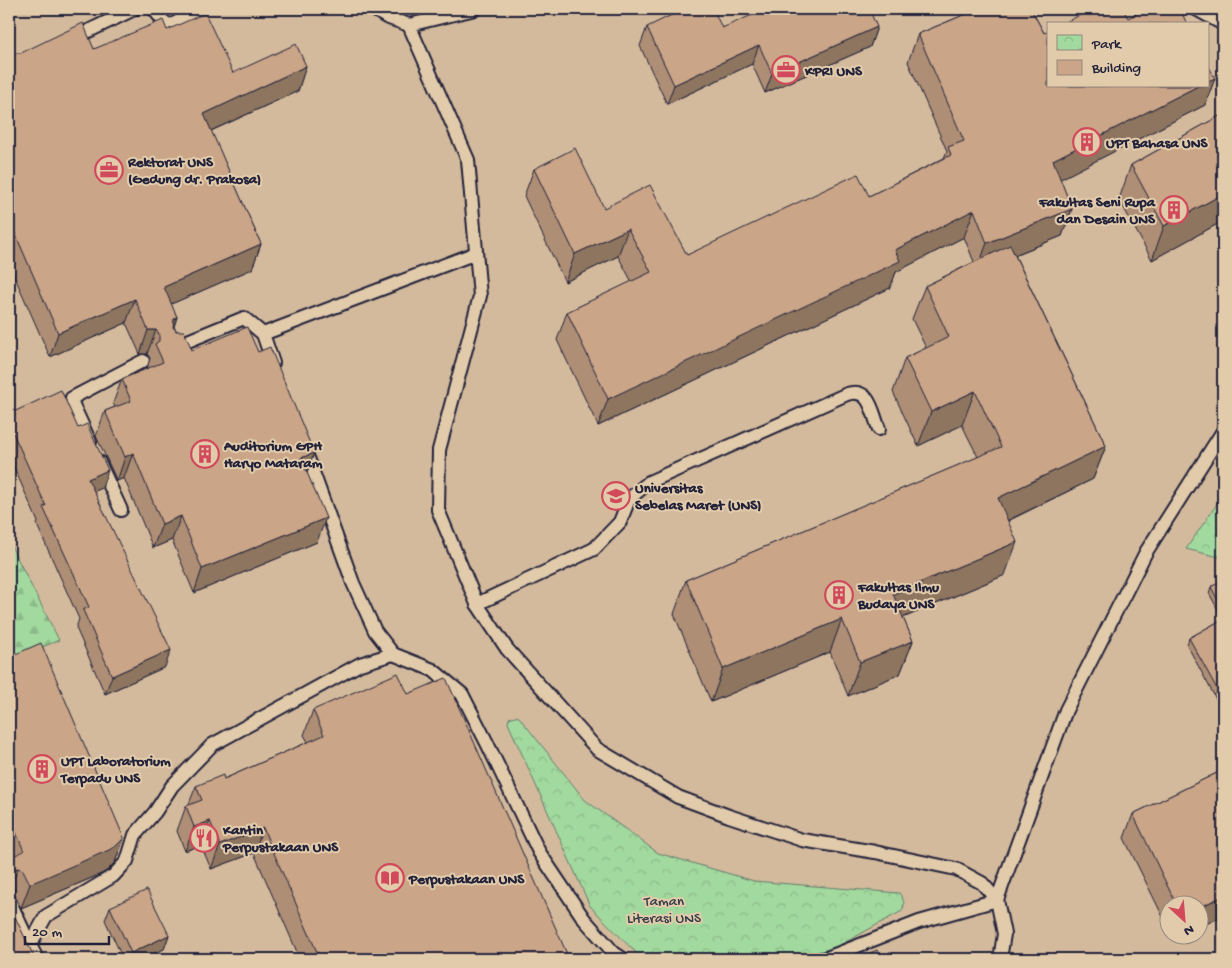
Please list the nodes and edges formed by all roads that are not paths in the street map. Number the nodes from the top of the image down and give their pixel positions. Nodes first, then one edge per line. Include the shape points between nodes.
1 (134, 9) edge
2 (154, 9) edge
3 (199, 9) edge
4 (373, 9) edge
5 (474, 9) edge
6 (1196, 9) edge
7 (1223, 24) edge
8 (409, 25) junction
9 (62, 44) edge
10 (476, 253) junction
11 (263, 334) junction
12 (172, 348) edge
13 (143, 361) dead end
14 (276, 371) edge
15 (879, 428) dead end
16 (1223, 431) edge
17 (300, 436) edge
18 (122, 510) dead end
19 (477, 604) junction
20 (393, 654) junction
21 (9, 900) edge
22 (997, 900) junction
23 (30, 945) junction
24 (37, 959) edge
25 (623, 959) edge
26 (824, 959) edge
27 (1000, 959) edge

1 - 9 lane
2 - 3 lane via 169,25
4 - 8 lane
5 - 8 lane
6 - 7 lane
8 - 10 lane via 468,160
10 - 11 lane
10 - 19 lane via 480,296 439,450 438,510
11 - 12 lane via 244,318
11 - 14 lane
13 - 18 lane via 72,398
15 - 19 lane via 864,395 847,394 649,482 629,499 620,522 594,549
16 - 22 lane via 1146,552 1066,710
17 - 20 lane via 353,583 375,630
19 - 22 lane via 507,649 597,749 678,797 802,840 956,870 982,883
20 - 23 lane via 360,664 212,745 172,786 135,834 126,861 113,876 46,916
20 - 25 lane via 433,670 462,694 539,852 584,919
21 - 23 lane
22 - 26 lane via 919,922
22 - 27 lane via 1004,934
23 - 24 lane

